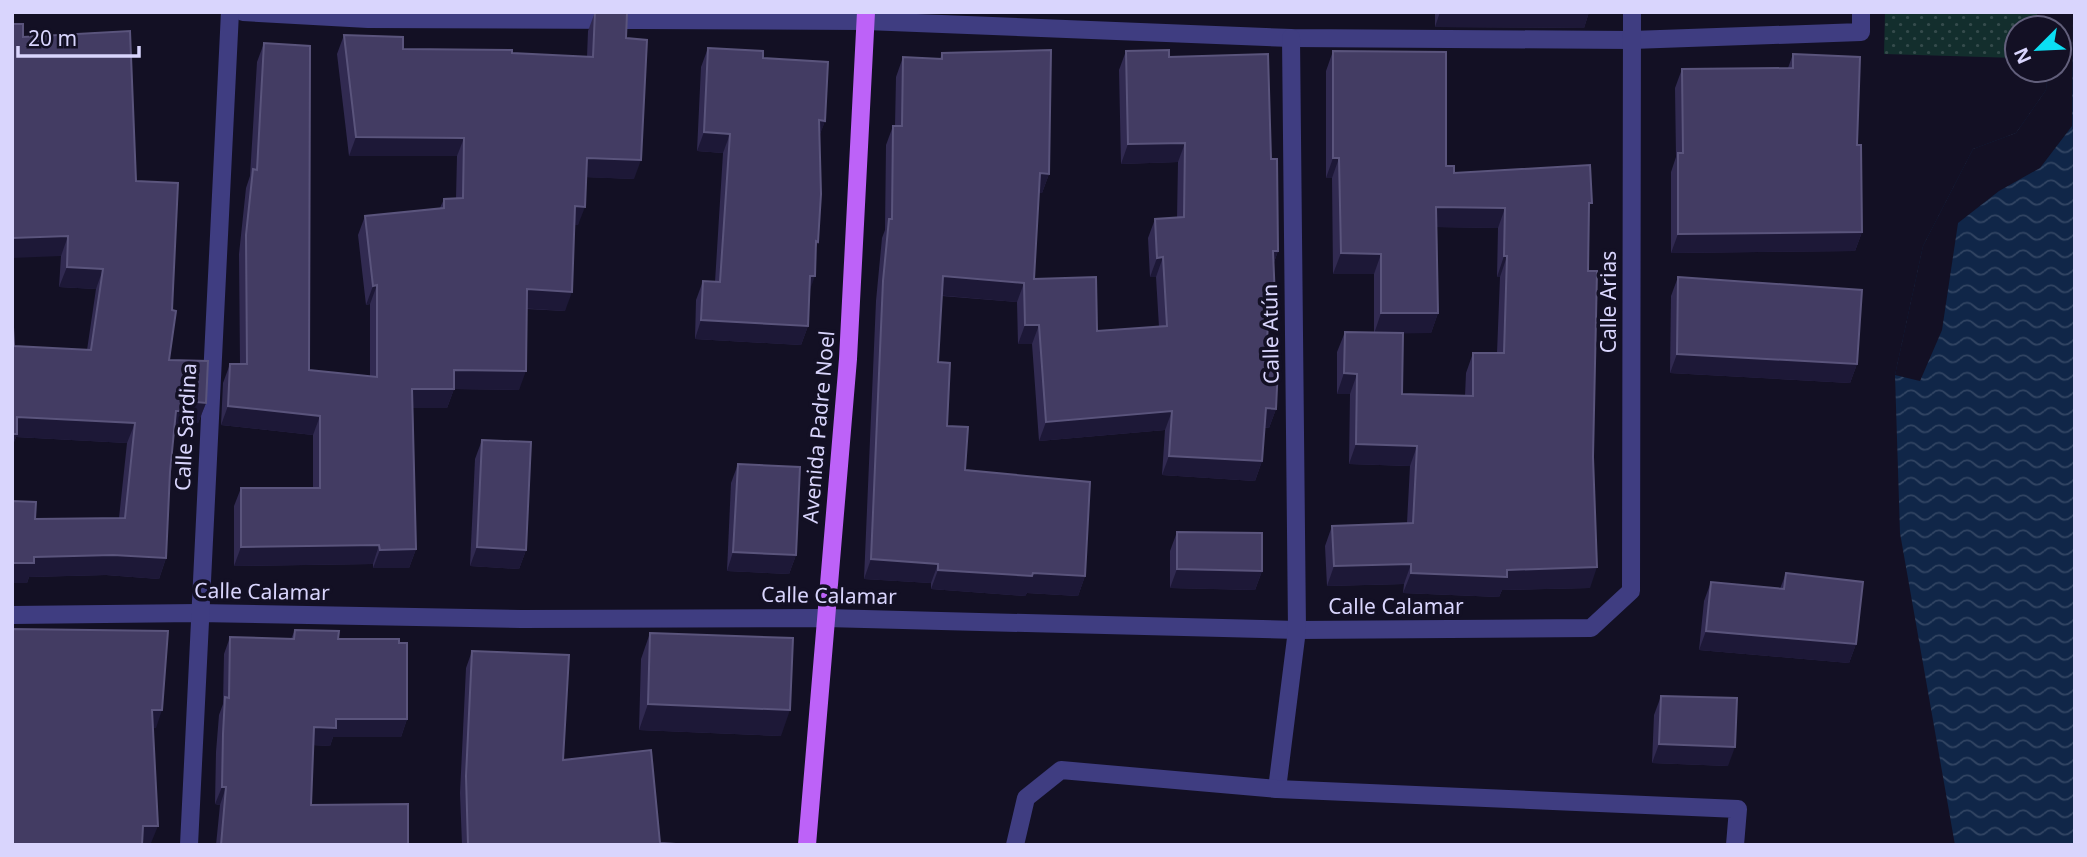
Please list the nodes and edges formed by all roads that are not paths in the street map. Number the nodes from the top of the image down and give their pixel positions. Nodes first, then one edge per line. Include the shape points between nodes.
1 (230, 12) edge
2 (243, 12) edge
3 (1632, 12) edge
4 (1861, 12) edge
5 (866, 17) edge
6 (1291, 38) junction
7 (1632, 40) junction
8 (1631, 591) joint
9 (198, 613) junction
10 (12, 615) edge
11 (826, 618) junction
12 (1297, 630) junction
13 (1277, 789) junction
14 (189, 845) edge
15 (807, 845) edge
16 (1015, 845) edge
17 (1735, 845) edge

1 - 9 street, Calle Sardina
2 - 5 street via 368,19
3 - 7 street, Calle Arias
4 - 7 street via 1861,32
5 - 6 street
5 - 11 main road, Avenida Padre Noel via 848,359
6 - 7 street
6 - 12 street, Calle Atún
7 - 8 street, Calle Arias
8 - 12 street, Calle Calamar via 1591,628
9 - 10 street, Calle Calamar
9 - 11 street, Calle Calamar
9 - 14 street, Calle Sardina
11 - 12 street, Calle Calamar
11 - 15 main road, Avenida Padre Noel
12 - 13 street, Calle Atún
13 - 16 street via 1061,770 1026,798
13 - 17 street via 1738,809

